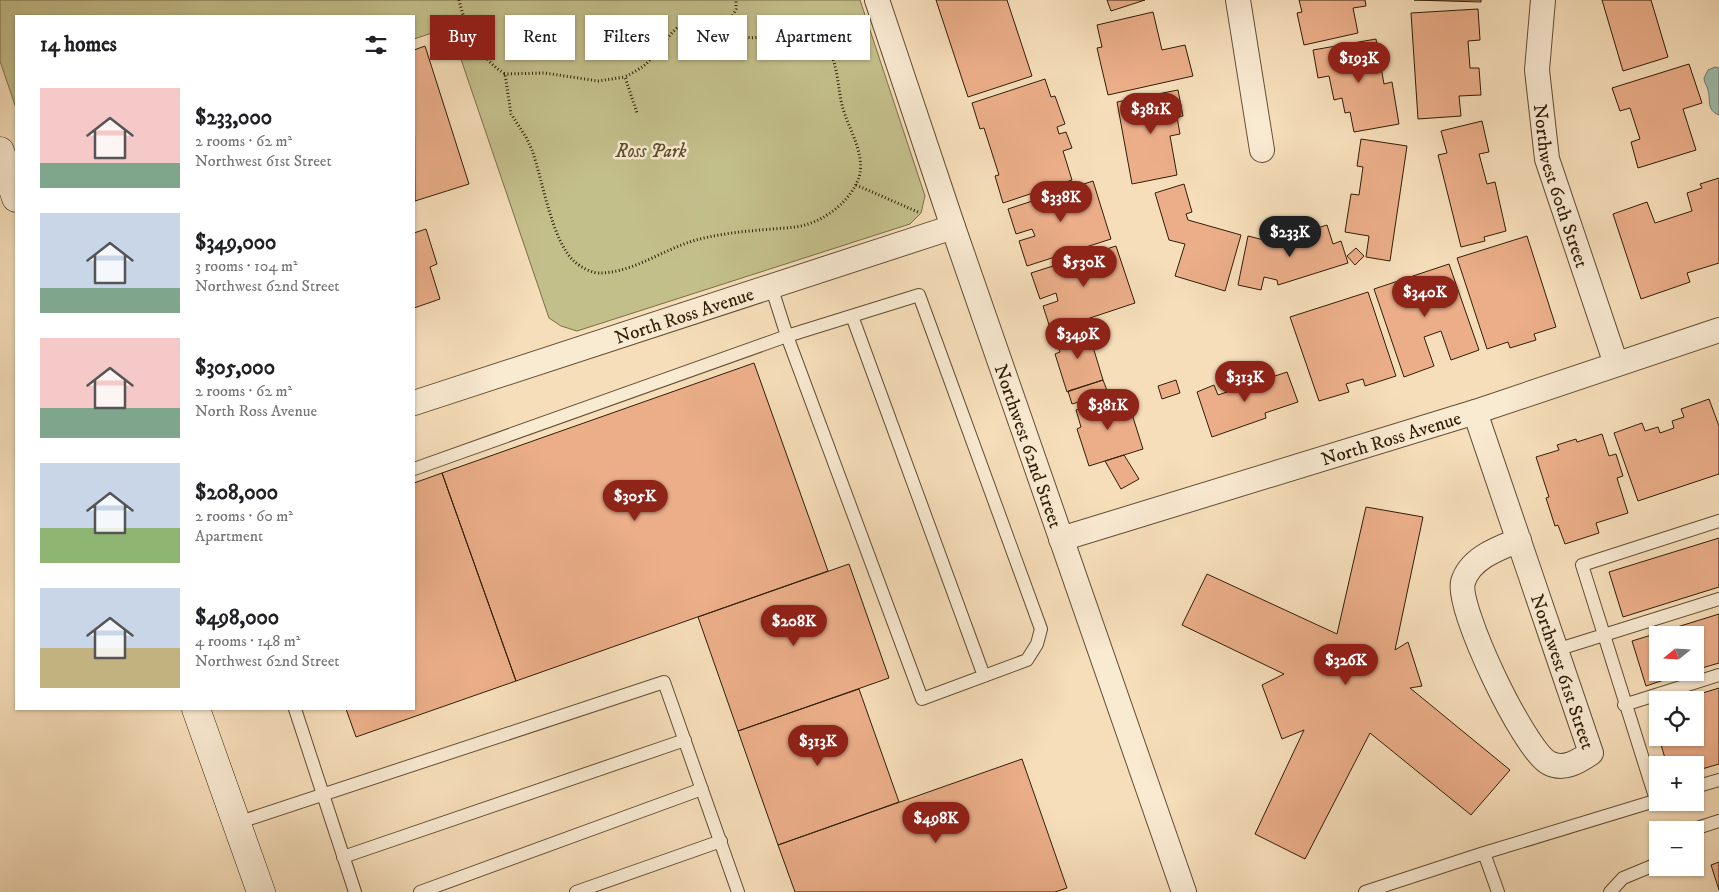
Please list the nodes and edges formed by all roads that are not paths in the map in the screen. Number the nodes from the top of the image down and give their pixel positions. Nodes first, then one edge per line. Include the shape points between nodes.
1 (877, 0) edge
2 (1238, 0) edge
3 (1543, 0) edge
4 (1262, 150) dead end
5 (0, 151) edge
6 (15, 195) edge
7 (953, 227) junction
8 (771, 286) junction
9 (852, 316) junction
10 (1719, 330) edge
11 (788, 336) junction
12 (1616, 364) junction
13 (415, 403) edge
14 (1475, 412) junction
15 (415, 470) edge
16 (1719, 521) edge
17 (1061, 539) junction
18 (1519, 540) junction
19 (1719, 599) edge
20 (1602, 636) junction
21 (1556, 650) junction
22 (1719, 675) edge
23 (984, 676) junction
24 (1624, 705) junction
25 (196, 710) edge
26 (295, 710) edge
27 (685, 740) junction
28 (1649, 777) edge
29 (1719, 780) edge
30 (1704, 785) edge
31 (702, 789) junction
32 (324, 793) junction
33 (1649, 802) edge
34 (1719, 821) edge
35 (237, 822) junction
36 (1704, 826) edge
37 (721, 841) junction
38 (1484, 853) junction
39 (343, 857) junction
40 (1649, 867) edge
41 (261, 892) edge
42 (354, 892) edge
43 (420, 892) edge
44 (576, 892) edge
45 (738, 892) edge
46 (1184, 892) edge
47 (1365, 892) edge
48 (1498, 892) edge
49 (1610, 892) edge

1 - 7 street, Northwest 62nd Street
2 - 4 street
3 - 12 street, Northwest 60th Street via 1537,70 1547,159
5 - 6 main road
7 - 8 street, North Ross Avenue
7 - 17 street, Northwest 62nd Street
8 - 11 lane
8 - 13 street, North Ross Avenue
9 - 11 lane
9 - 23 lane
9 - 23 lane via 919,295 1032,602 1041,629 1038,644 1027,660
10 - 12 street, North Ross Avenue
11 - 15 lane
11 - 23 lane via 922,699
12 - 14 street, North Ross Avenue
14 - 17 street, North Ross Avenue
14 - 18 street, Northwest 61st Street
16 - 20 lane via 1582,565
17 - 46 street, Northwest 62nd Street
18 - 21 street, Northwest 61st Street
18 - 21 street, Northwest 61st Street via 1486,554 1469,571 1463,581 1462,592 1476,635 1509,710 1538,755 1550,764 1564,766 1591,753
19 - 20 lane
20 - 21 lane
20 - 24 lane
22 - 24 lane
24 - 28 lane
25 - 35 main road
26 - 32 lane
27 - 31 lane
27 - 32 lane via 664,682
27 - 39 lane
29 - 30 lane
31 - 37 lane
31 - 43 lane
32 - 35 lane
32 - 39 lane
33 - 38 lane
34 - 36 lane
35 - 41 main road
37 - 44 lane
37 - 45 lane
38 - 47 lane
38 - 48 lane
39 - 42 lane
40 - 49 lane via 1623,878

